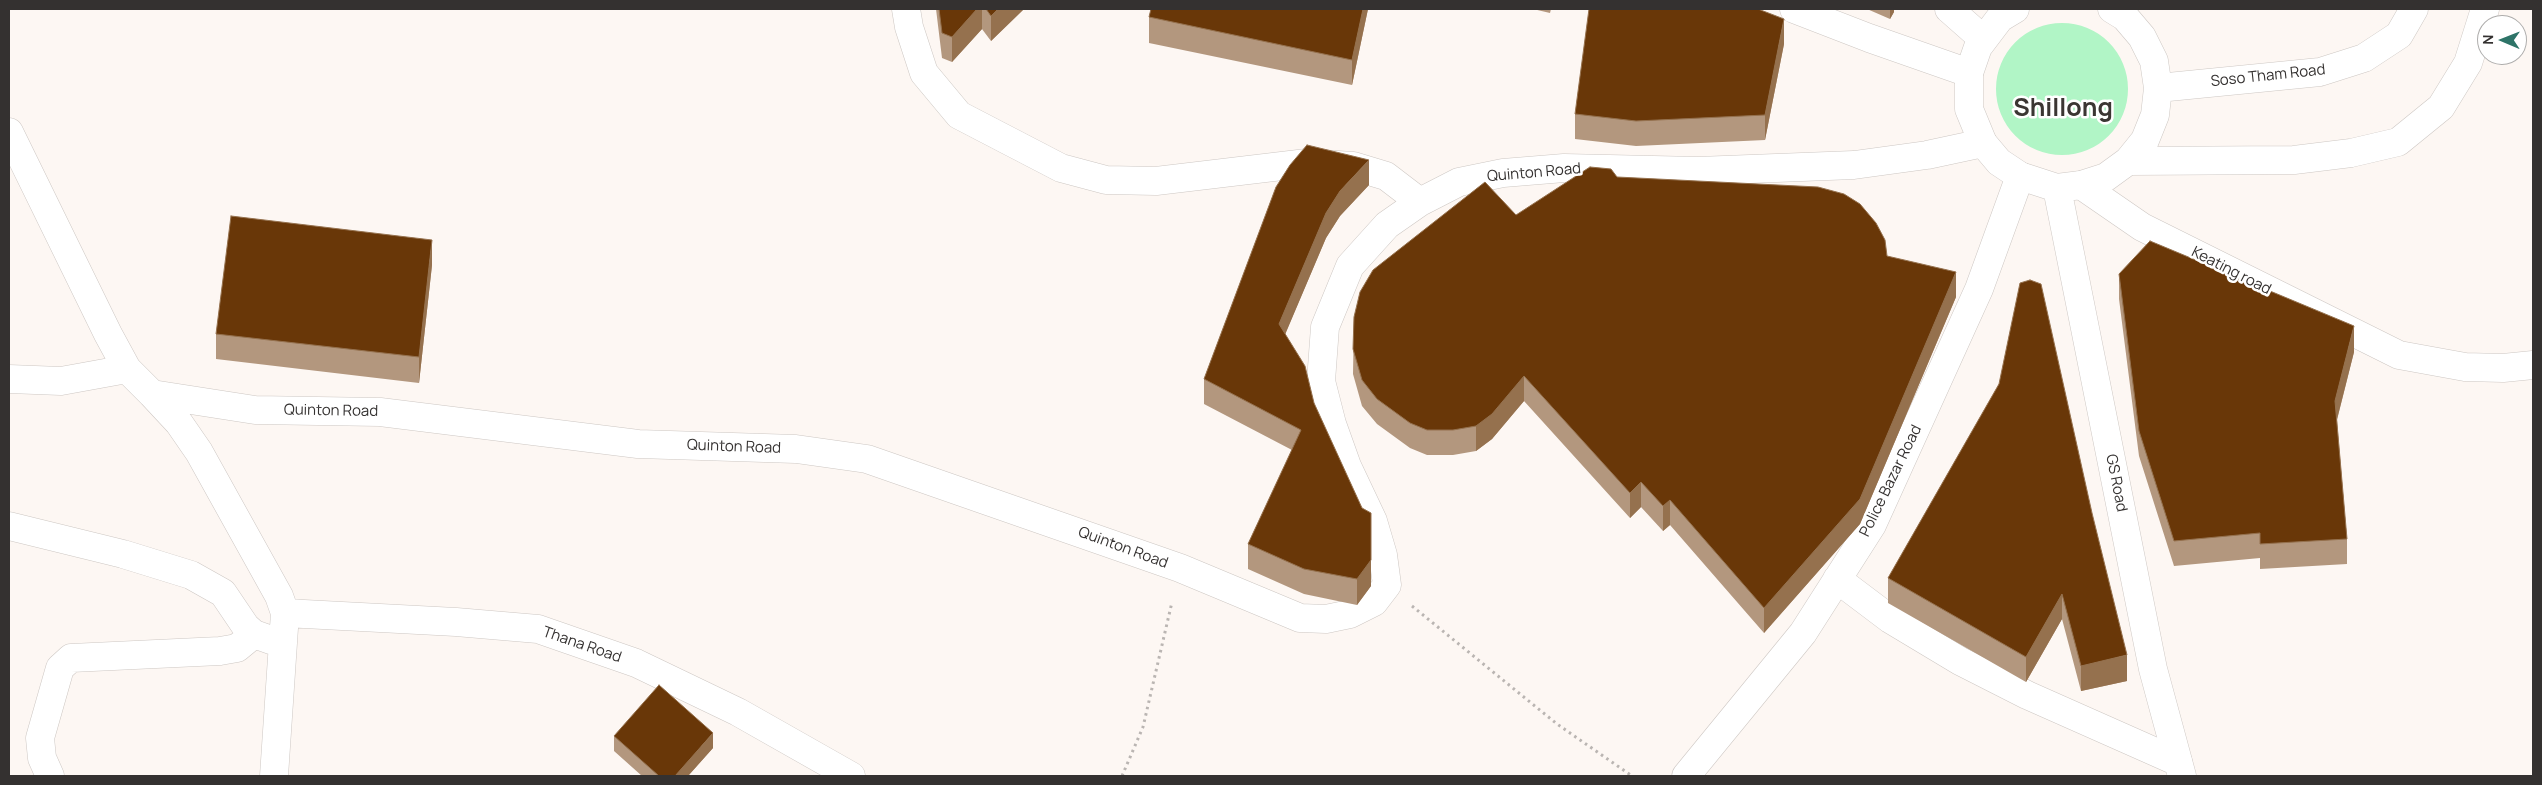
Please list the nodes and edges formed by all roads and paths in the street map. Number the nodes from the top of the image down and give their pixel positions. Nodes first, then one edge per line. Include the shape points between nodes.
1 (906, 9) edge
2 (1794, 9) edge
3 (1949, 9) edge
4 (2015, 9) edge
5 (2112, 9) edge
6 (2414, 9) edge
7 (2485, 9) edge
8 (1983, 39) junction
9 (1969, 73) junction
10 (2158, 88) junction
11 (9, 132) edge
12 (1983, 143) junction
13 (2128, 161) junction
14 (2020, 176) junction
15 (2069, 186) junction
16 (1420, 202) junction
17 (2533, 365) edge
18 (127, 369) junction
19 (9, 379) edge
20 (152, 394) junction
21 (9, 526) edge
22 (1180, 568) junction
23 (1837, 579) junction
24 (1386, 585) junction
25 (285, 613) junction
26 (254, 634) junction
27 (284, 640) junction
28 (2180, 769) edge
29 (50, 776) edge
30 (274, 776) edge
31 (851, 776) edge
32 (1122, 776) edge
33 (1632, 776) edge
34 (1686, 776) edge

1 - 16 street via 924,72 959,115 1061,168 1106,180 1156,180 1307,163 1353,166 1386,176
2 - 9 street
3 - 8 street
4 - 8 street via 2000,18
5 - 10 street via 2125,17 2142,37 2154,61
6 - 10 street, Soso Tham Road via 2400,35 2364,58 2320,72
7 - 13 street via 2468,63 2441,107 2398,142 2351,153 2294,160
8 - 9 street
9 - 12 street, Keating road via 1969,109
10 - 13 street via 2155,115 2145,140
11 - 18 street
12 - 14 street, Keating road via 1999,162
12 - 16 street, Quinton Road via 1927,156 1854,165 1698,171 1564,168 1503,173 1459,182
13 - 15 street via 2106,177
14 - 15 street, Keating road
14 - 23 street, Police Bazar Road via 1979,289 1872,525
15 - 17 street, Keating road via 2142,227 2399,355 2465,367
15 - 28 street, GS Road via 2153,669
16 - 24 street, Quinton Road via 1387,226 1350,266 1325,327 1321,381 1347,466 1374,521 1383,555
18 - 19 street via 62,381
18 - 20 street
20 - 22 street, Quinton Road via 256,410 380,412 638,444 796,449 867,459
20 - 25 street via 179,423 199,452 279,596
21 - 26 street via 124,554 191,575 223,593
22 - 24 street, Quinton Road via 1300,618 1326,619 1350,614 1374,602
22 - 32 path via 1142,727
23 - 28 street via 1890,619 1960,661
23 - 34 street, Police Bazar Road via 1803,633
24 - 33 path via 1557,724
25 - 27 street
25 - 31 street, Thana Road via 538,630 636,663 738,712
26 - 27 street via 268,640
26 - 29 street via 237,648 220,651 71,658 60,668 40,738 42,758
27 - 30 street

